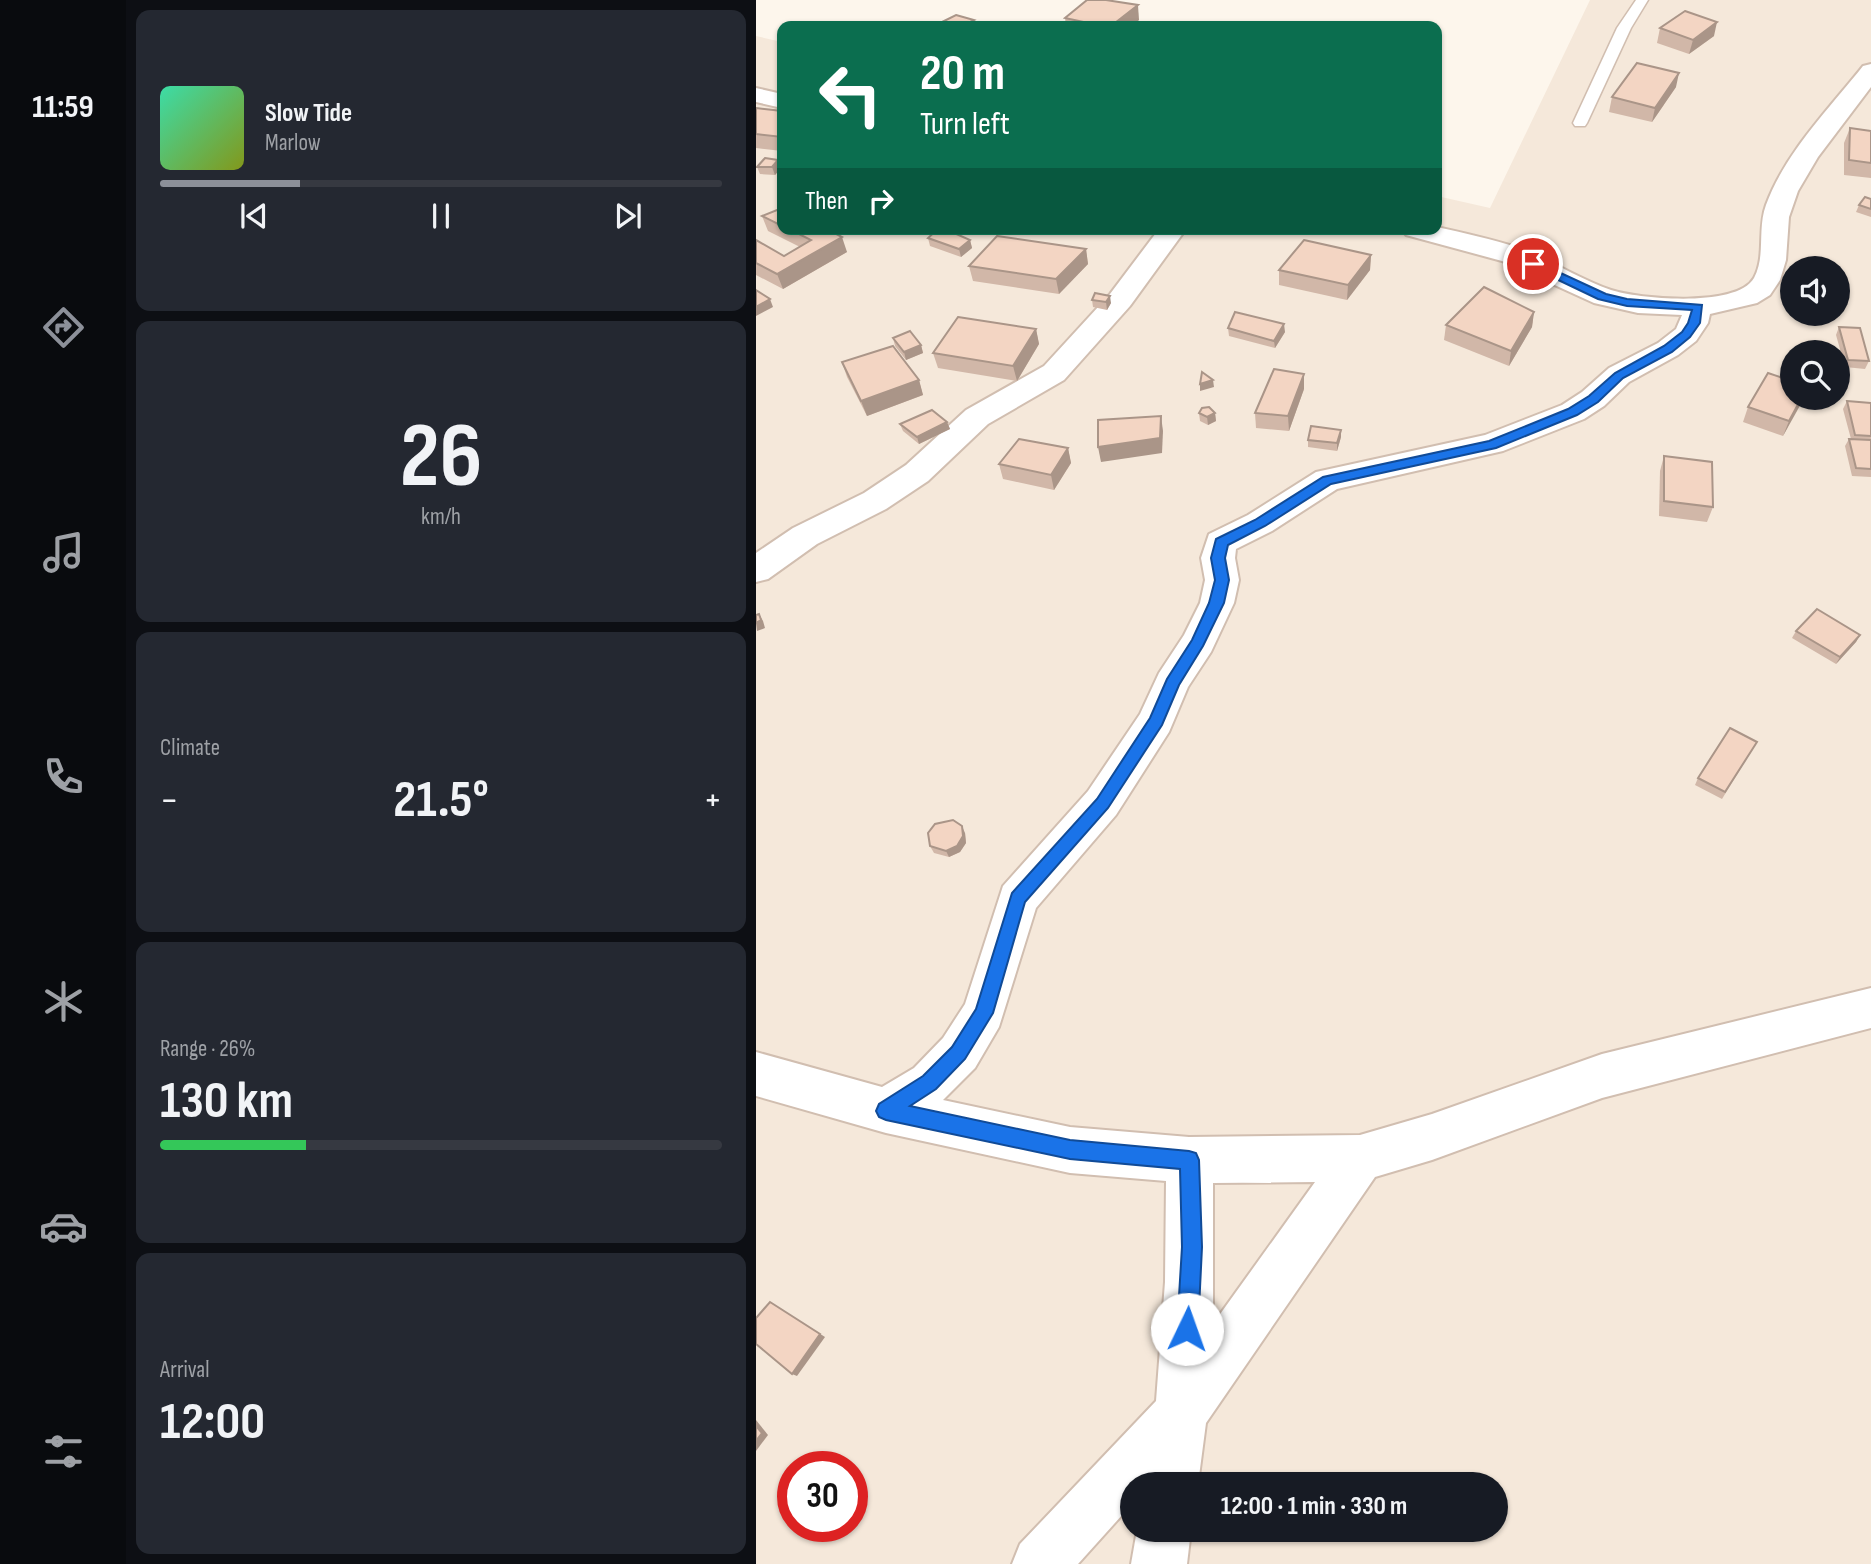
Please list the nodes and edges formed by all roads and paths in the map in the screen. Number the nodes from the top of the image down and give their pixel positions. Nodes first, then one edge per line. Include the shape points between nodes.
1 (1642, 0) edge
2 (1867, 82) edge
3 (756, 95) edge
4 (777, 100) edge
5 (1580, 123) dead end
6 (1169, 235) edge
7 (1438, 235) edge
8 (1698, 307) junction
9 (756, 570) edge
10 (1871, 1008) edge
11 (756, 1074) edge
12 (886, 1111) junction
13 (1360, 1158) junction
14 (1189, 1160) junction
15 (1182, 1410) junction
16 (1173, 1472) edge
17 (1162, 1542) edge
18 (1040, 1564) edge
19 (1159, 1564) edge

1 - 5 lane
2 - 8 street via 1808,156 1778,208 1772,266 1759,289 1734,302
3 - 4 street
6 - 9 street via 1120,300 1054,373 977,417 917,473 875,501 805,537
7 - 8 street via 1511,254 1602,297
8 - 12 street via 1694,323 1677,342 1619,375 1573,412 1492,444 1327,480 1221,542 1219,592 1156,721 1102,803 1018,899 984,1013 959,1053 930,1083
10 - 13 street via 1602,1076
11 - 12 street
12 - 14 street via 1070,1150
13 - 14 street
13 - 15 street
14 - 15 street via 1192,1247
15 - 16 street
15 - 18 street
17 - 19 street

